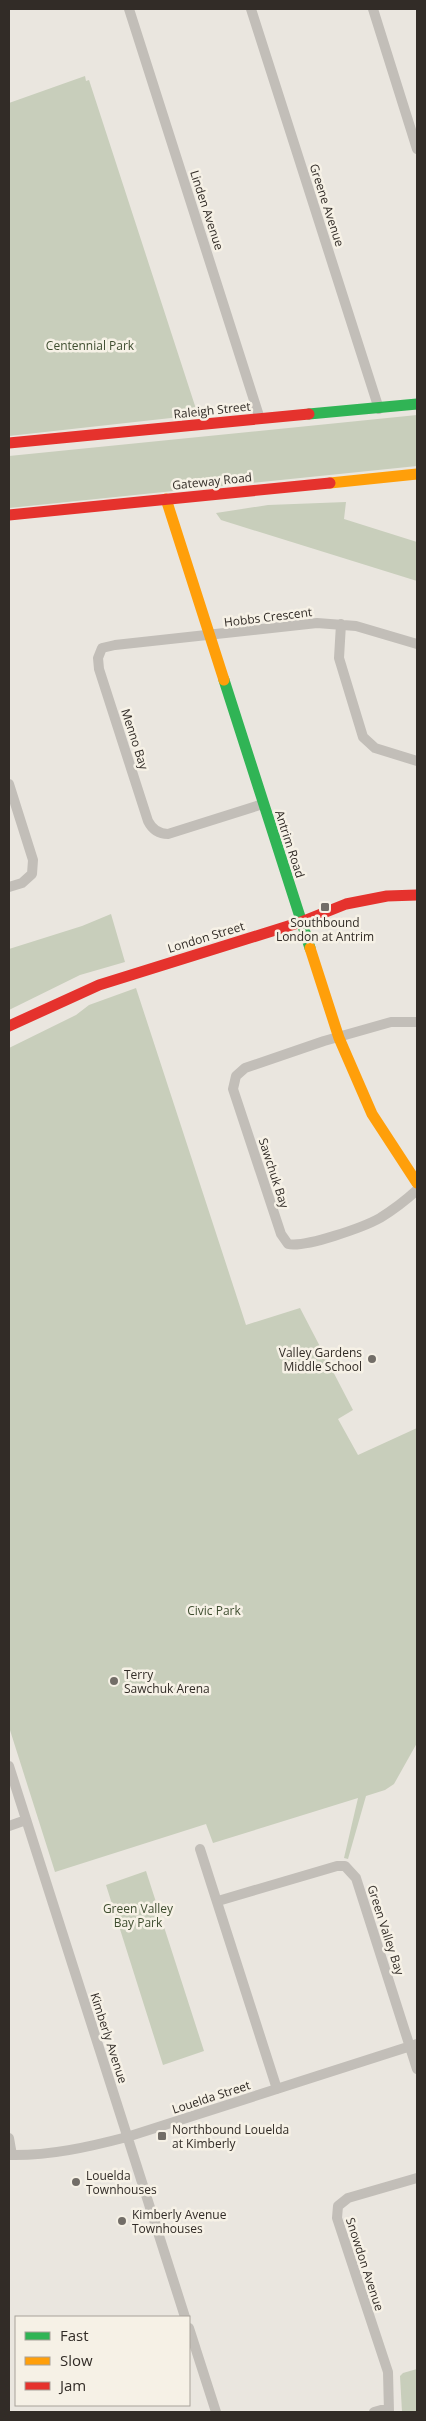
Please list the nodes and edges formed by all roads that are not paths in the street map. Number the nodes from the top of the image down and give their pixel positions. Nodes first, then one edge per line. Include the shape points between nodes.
1 (129, 9) edge
2 (251, 9) edge
3 (373, 9) edge
4 (417, 149) edge
5 (417, 404) edge
6 (379, 409) junction
7 (260, 418) junction
8 (9, 444) edge
9 (417, 474) edge
10 (166, 499) junction
11 (9, 515) edge
12 (341, 624) junction
13 (209, 636) junction
14 (417, 644) edge
15 (417, 761) edge
16 (9, 784) edge
17 (263, 804) junction
18 (9, 887) edge
19 (417, 895) edge
20 (301, 922) junction
21 (417, 1022) edge
22 (9, 1026) edge
23 (339, 1038) junction
24 (417, 1183) edge
25 (417, 1190) edge
26 (9, 1766) edge
27 (26, 1820) junction
28 (9, 1826) edge
29 (200, 1849) dead end
30 (218, 1901) junction
31 (414, 2045) edge
32 (417, 2069) edge
33 (277, 2089) junction
34 (127, 2137) junction
35 (9, 2138) edge
36 (10, 2155) edge
37 (417, 2178) edge
38 (186, 2316) edge
39 (190, 2331) edge
40 (388, 2410) edge
41 (216, 2412) edge
42 (374, 2412) edge

1 - 7 street, Linden Avenue
2 - 6 street, Greene Avenue
3 - 4 street
5 - 6 street, Raleigh Street
6 - 7 street, Raleigh Street
7 - 8 street, Raleigh Street
9 - 10 street, Gateway Road
10 - 11 street, Gateway Road
10 - 13 street, Antrim Road
12 - 13 street, Hobbs Crescent via 317,623
12 - 14 street, Hobbs Crescent
12 - 15 street via 339,658 363,737 375,748
13 - 17 street, Antrim Road
13 - 17 street, Menno Bay via 102,648 98,658 99,669 152,828 168,834
16 - 18 street via 33,860 32,874 22,883
17 - 20 street, Antrim Road
19 - 20 street, London Street via 366,899
20 - 22 street, London Street via 99,985
20 - 23 street, Antrim Road
21 - 23 street via 392,1022
23 - 24 street, Antrim Road via 372,1114
23 - 25 street, Sawchuk Bay via 245,1068 234,1082 233,1089 284,1240 288,1244 303,1245 371,1223
26 - 27 street, Kimberly Avenue
27 - 28 street
27 - 34 street, Kimberly Avenue
29 - 30 street
30 - 31 street, Green Valley Bay via 337,1866 350,1869 356,1878
30 - 33 street
31 - 32 street
31 - 33 street, Louelda Street
33 - 34 street, Louelda Street
34 - 36 street, Louelda Street via 72,2149
34 - 38 street, Kimberly Avenue
35 - 36 street
37 - 40 street, Snowdon Avenue via 348,2198 338,2206 337,2218 388,2372
39 - 41 street
40 - 42 street

